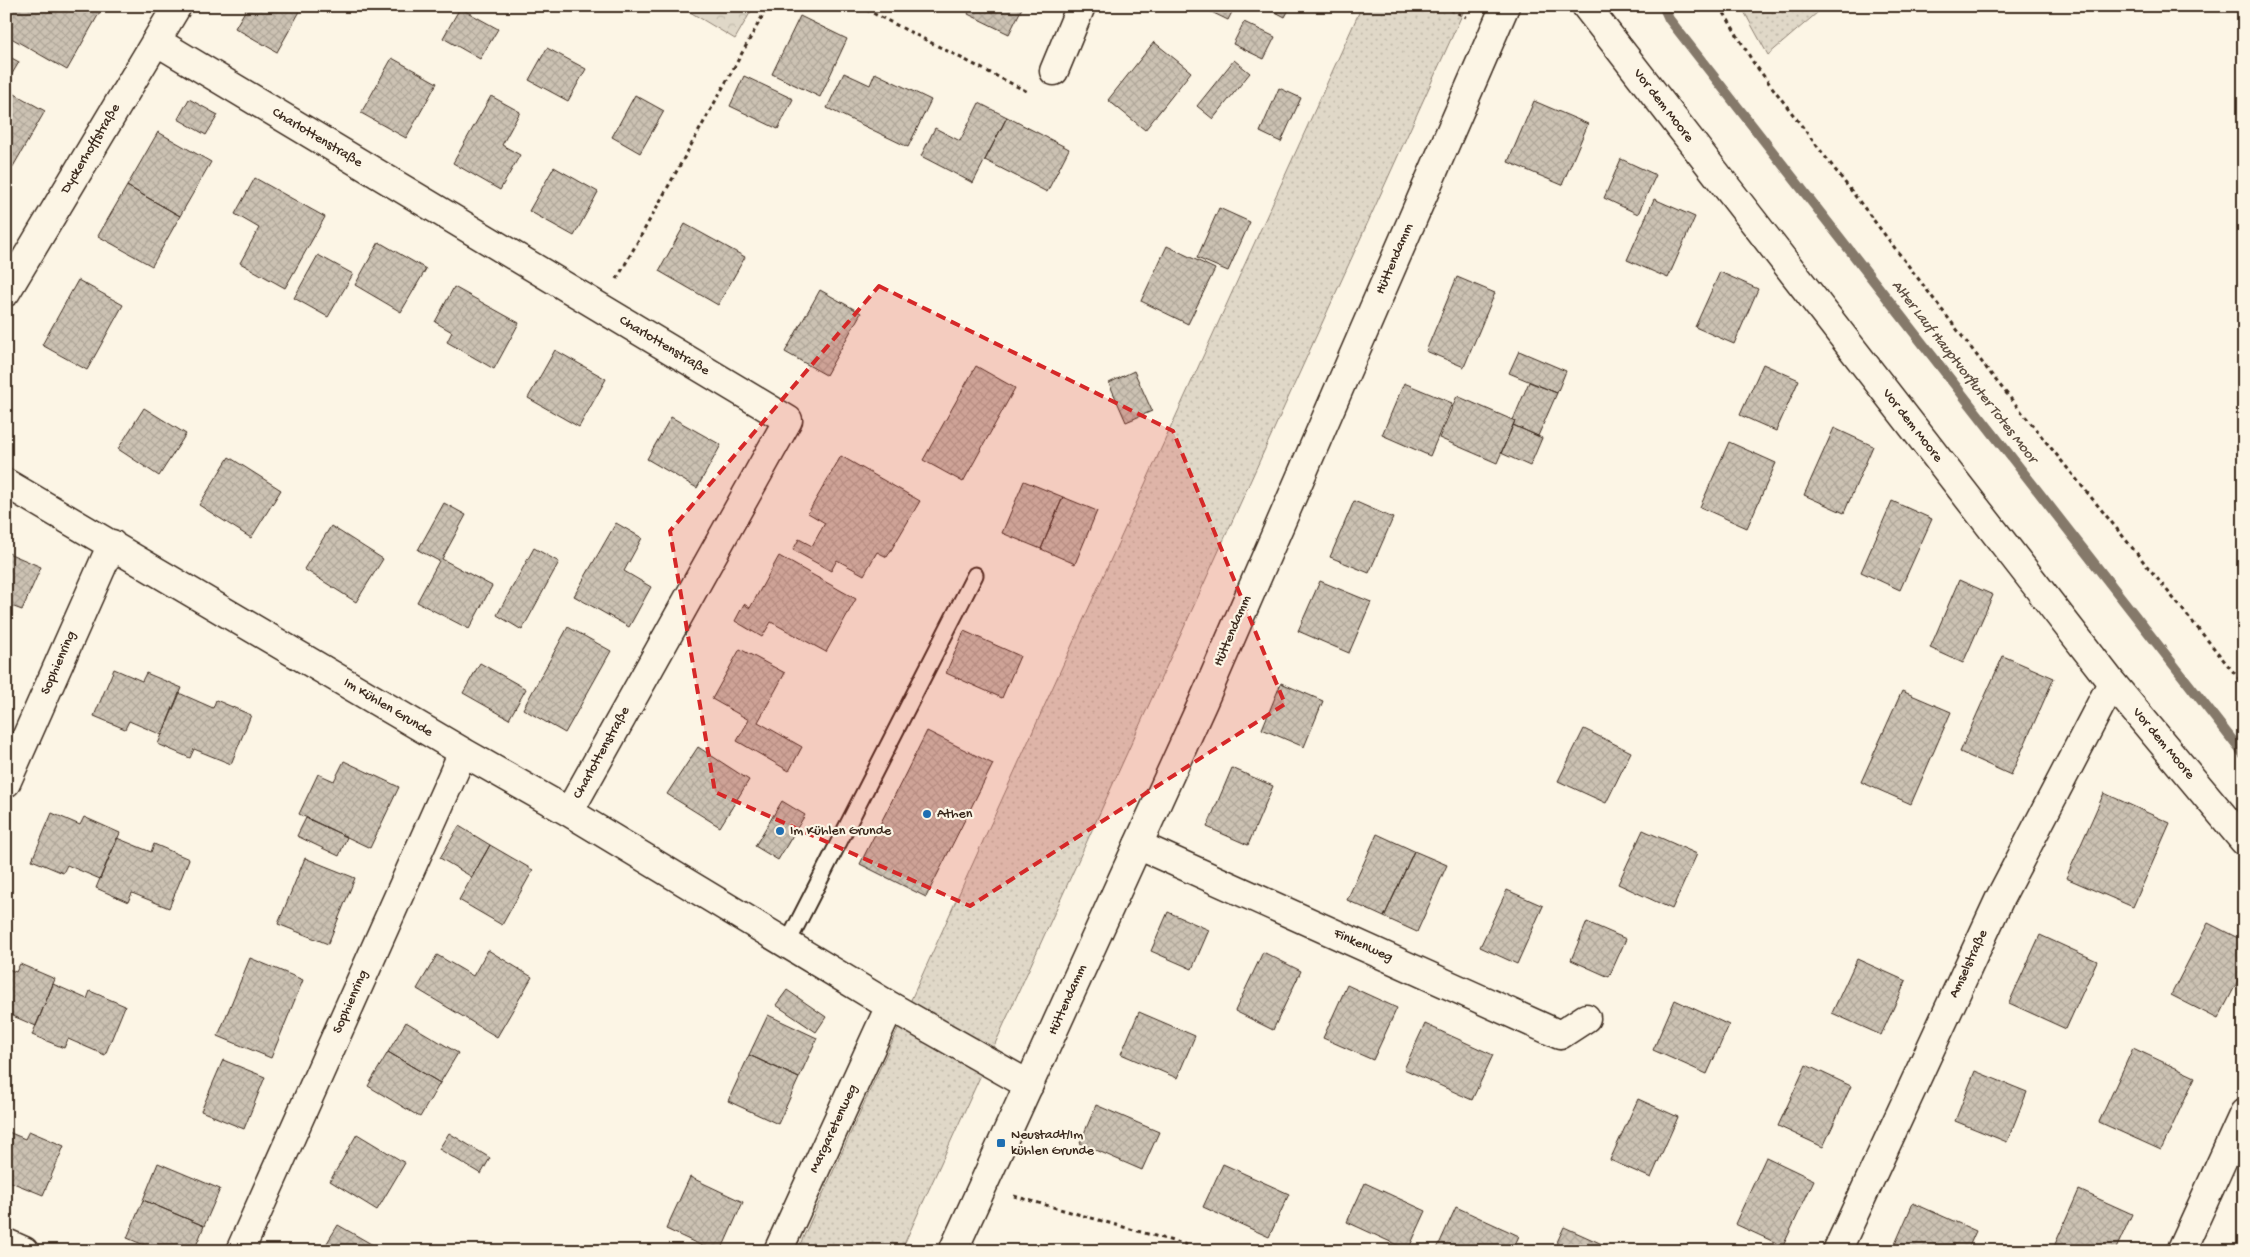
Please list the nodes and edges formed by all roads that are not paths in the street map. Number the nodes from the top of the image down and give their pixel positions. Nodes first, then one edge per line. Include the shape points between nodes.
1 (177, 6) edge
2 (1081, 6) edge
3 (1505, 6) edge
4 (1586, 6) edge
5 (156, 41) junction
6 (1054, 70) road end
7 (6, 292) edge
8 (6, 483) edge
9 (112, 544) junction
10 (975, 574) dead end
11 (2112, 683) junction
12 (463, 752) junction
13 (6, 783) edge
14 (569, 812) junction
15 (2244, 841) edge
16 (1138, 845) junction
17 (788, 944) junction
18 (890, 1006) junction
19 (1586, 1018) dead end
20 (1029, 1085) junction
21 (2244, 1113) edge
22 (6, 1243) edge
23 (24, 1251) edge
24 (240, 1251) edge
25 (778, 1251) edge
26 (953, 1251) edge
27 (1837, 1251) edge
28 (2181, 1251) edge

1 - 5 street, Dyckerhoffstraße
2 - 6 street
3 - 16 street, Hüttendamm
4 - 11 street, Vor dem Moore
5 - 7 street, Dyckerhoffstraße
5 - 14 street, Charlottenstraße via 788,420
8 - 9 street, Im Kühlen Grunde
9 - 12 street, Im Kühlen Grunde
9 - 13 street, Sophienring
10 - 17 lane
11 - 15 street, Vor dem Moore
11 - 27 street, Amselstraße via 2000,898
12 - 14 street, Im Kühlen Grunde
12 - 24 street, Sophienring
14 - 17 street, Im Kühlen Grunde
16 - 19 street, Finkenweg via 1560,1035
16 - 20 street, Hüttendamm
17 - 18 street, Im Kühlen Grunde
18 - 20 street, Im Kühlen Grunde
18 - 25 street, Margaretenweg
20 - 26 street, Hüttendamm
21 - 28 street
22 - 23 street

